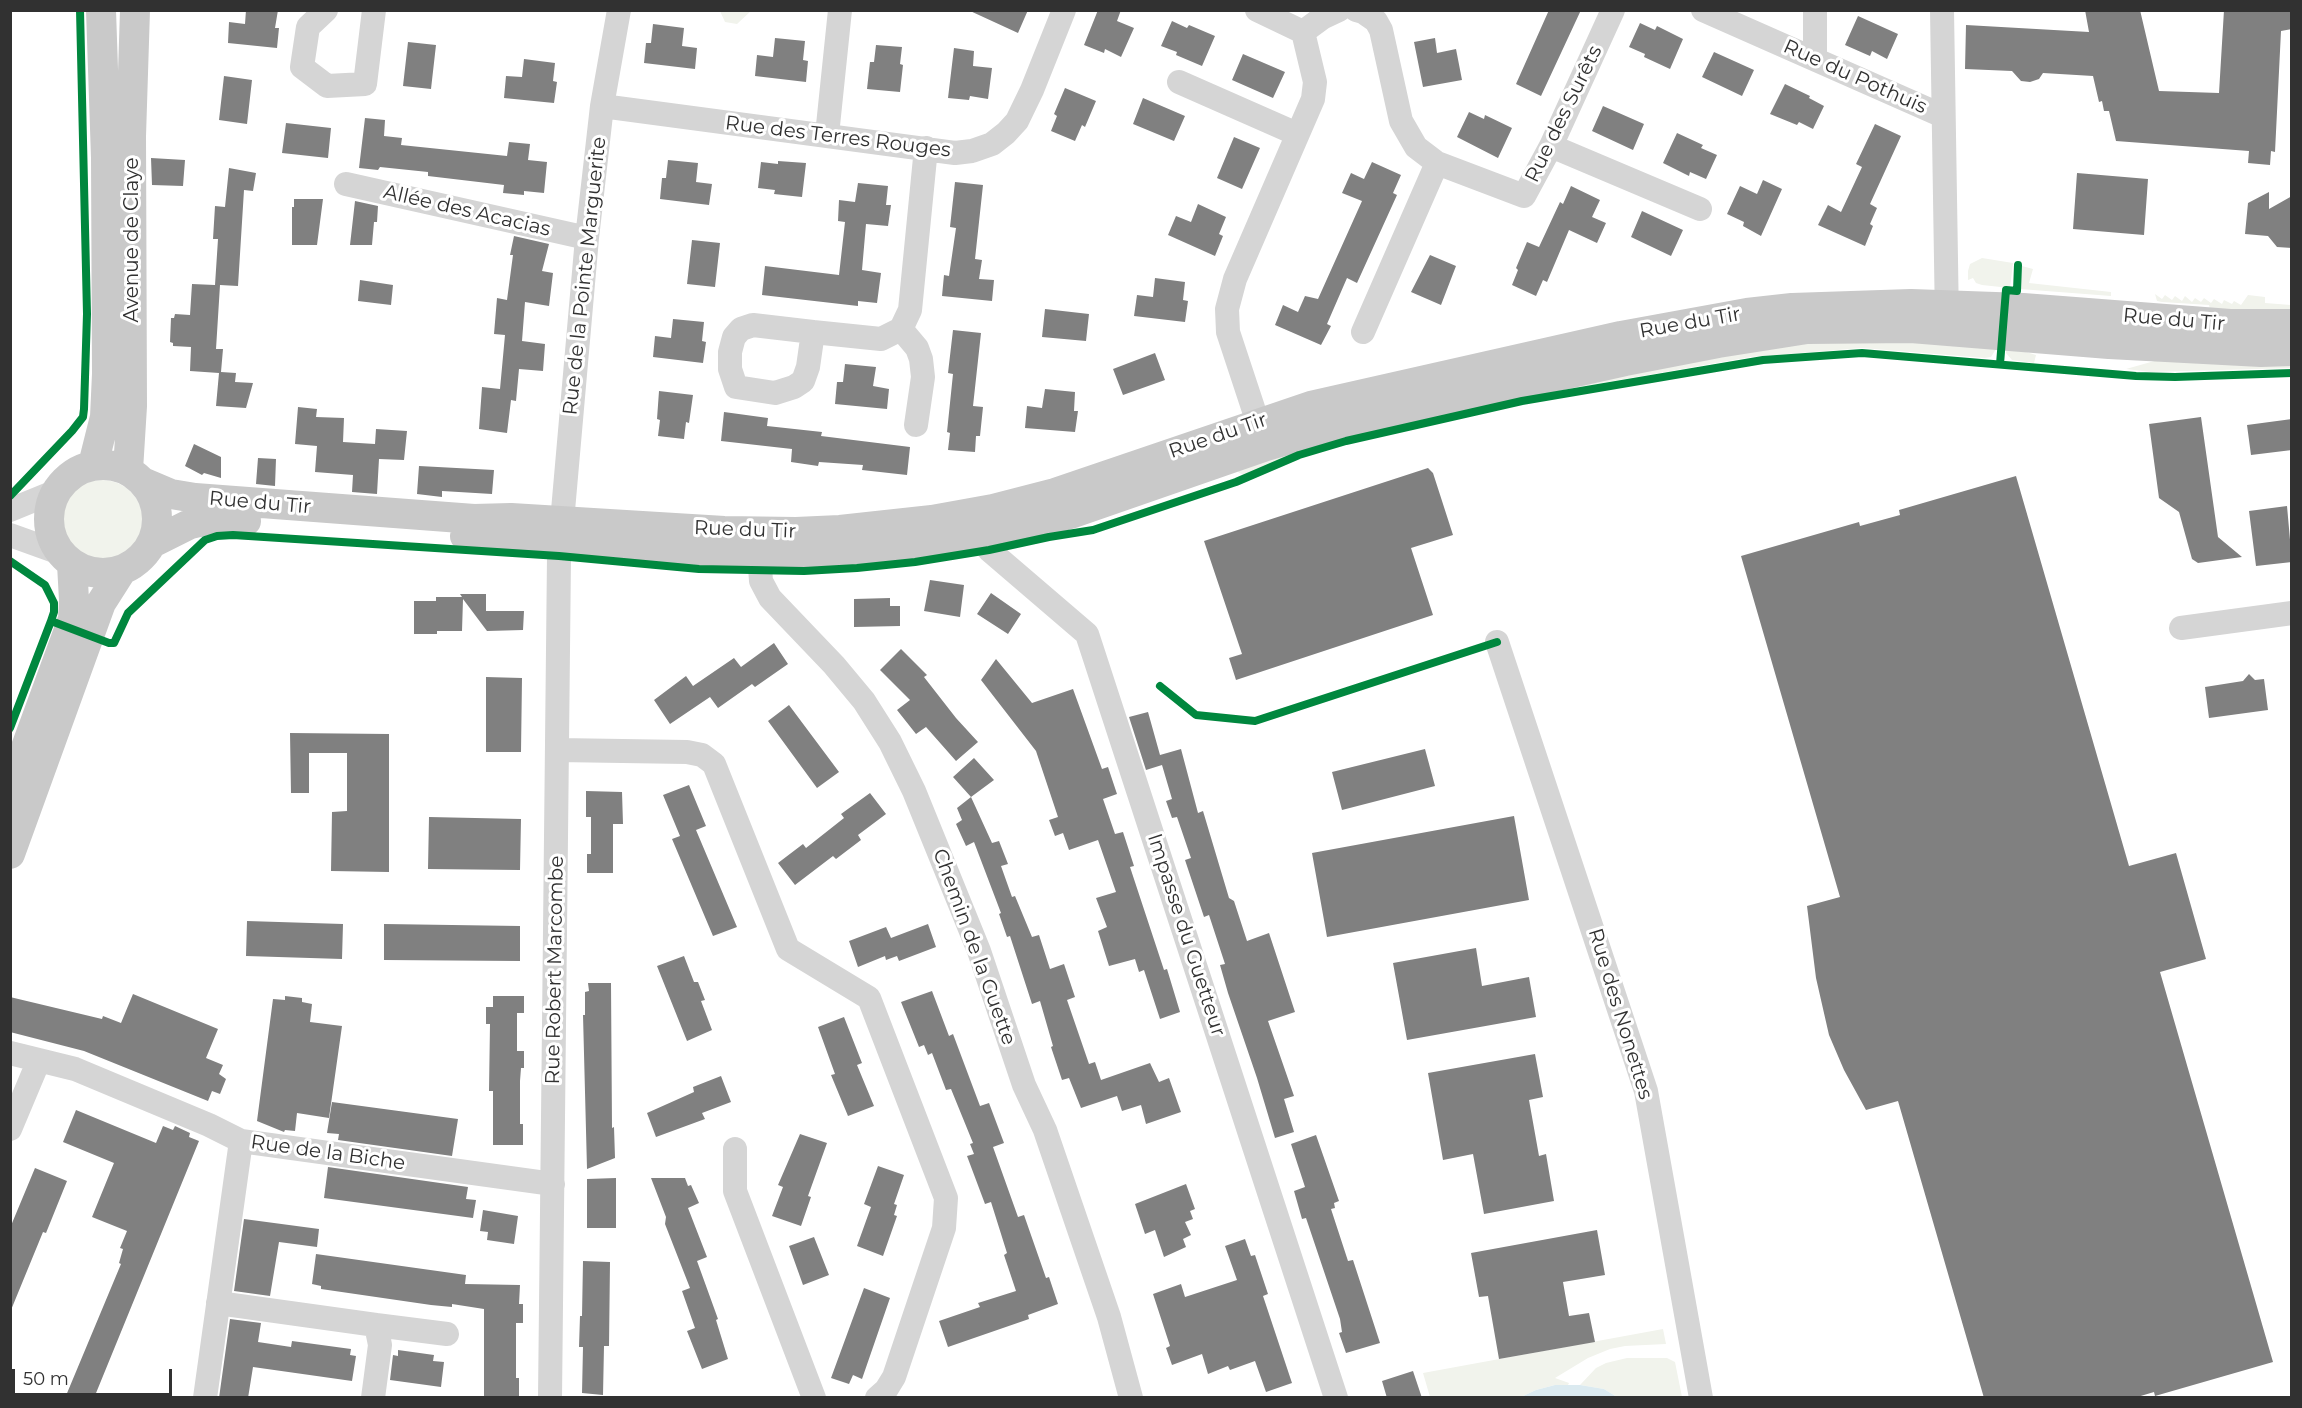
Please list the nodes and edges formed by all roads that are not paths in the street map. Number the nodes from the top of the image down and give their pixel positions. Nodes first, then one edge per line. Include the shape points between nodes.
1 (101, 10) edge
2 (135, 10) edge
3 (326, 10) edge
4 (374, 10) edge
5 (619, 10) edge
6 (840, 10) edge
7 (1064, 10) edge
8 (1257, 10) edge
9 (1339, 10) edge
10 (1613, 10) edge
11 (1704, 10) edge
12 (1815, 10) edge
13 (1942, 10) edge
14 (1369, 14) edge
15 (1303, 32) junction
16 (1815, 59) junction
17 (1179, 82) dead end
18 (602, 106) junction
19 (1943, 116) junction
20 (1297, 134) junction
21 (827, 135) junction
22 (1551, 146) junction
23 (926, 148) junction
24 (1437, 163) junction
25 (346, 184) dead end
26 (1700, 209) dead end
27 (587, 238) junction
28 (1947, 310) junction
29 (2092, 313) junction
30 (2292, 324) edge
31 (901, 329) junction
32 (813, 332) dead end
33 (1363, 332) dead end
34 (2292, 351) edge
35 (916, 425) dead end
36 (1262, 434) junction
37 (93, 465) junction
38 (137, 477) junction
39 (54, 492) junction
40 (10, 510) edge
41 (982, 524) junction
42 (561, 532) junction
43 (10, 535) edge
44 (152, 543) junction
45 (758, 544) junction
46 (66, 559) junction
47 (122, 570) junction
48 (2292, 613) edge
49 (2181, 628) dead end
50 (1497, 642) dead end
51 (558, 750) junction
52 (10, 790) edge
53 (10, 854) edge
54 (10, 1053) edge
55 (39, 1060) junction
56 (10, 1129) edge
57 (241, 1141) junction
58 (735, 1149) dead end
59 (553, 1184) junction
60 (218, 1303) junction
61 (375, 1324) junction
62 (447, 1334) dead end
63 (205, 1398) edge
64 (373, 1398) edge
65 (550, 1398) edge
66 (814, 1398) edge
67 (877, 1398) edge
68 (1131, 1398) edge
69 (1336, 1398) edge
70 (1701, 1398) edge

1 - 37 main road, Avenue de Claye via 107,374 105,417
2 - 38 main road, Avenue de Claye via 131,136 132,406
3 - 4 street via 308,27 302,67 327,86 365,84
5 - 18 street, Rue de la Pointe Marguerite
6 - 21 street
7 - 23 street, Rue des Terres Rouges via 1032,90 1017,121 1006,133 992,144 972,151 955,153
8 - 15 street
9 - 15 street
10 - 22 street, Rue des Surêts
11 - 16 street, Rue du Pothuis
12 - 16 street
13 - 19 street
14 - 24 street, Rue des Surêts via 1384,43 1401,121 1416,147
15 - 20 street via 1315,82 1313,99
16 - 19 street, Rue du Pothuis
17 - 20 street
18 - 21 street, Rue des Terres Rouges
18 - 27 street, Rue de la Pointe Marguerite
19 - 28 street, Rue du Pothuis
20 - 36 street via 1235,279 1227,309 1228,332
21 - 23 street, Rue des Terres Rouges
22 - 24 street, Rue des Surêts via 1524,196
22 - 26 street
23 - 31 street via 910,310
24 - 33 street
25 - 27 street, Allée des Acacias
27 - 42 street, Rue de la Pointe Marguerite
28 - 29 main road, Rue du Tir via 2023,308
28 - 29 street via 2002,297 2068,303
28 - 34 main road, Rue du Tir via 2143,346
28 - 36 main road, Rue du Tir via 1875,327 1807,329 1696,347 1377,415
28 - 36 main road, Rue du Tir via 1858,305 1792,308 1683,323 1348,396
29 - 30 main road, Rue du Tir via 2230,324
31 - 32 street via 881,339
31 - 35 street via 921,359
36 - 41 main road, Rue du Tir via 1055,493
37 - 38 main road via 111,465
37 - 39 main road via 70,474
38 - 42 main road, Rue du Tir via 171,494 241,503 474,519 511,518
38 - 44 main road via 155,501 158,522
39 - 40 street
39 - 46 main road via 48,513 50,534
41 - 45 main road, Rue du Tir via 904,549 851,554
41 - 69 street, Impasse du Guetteur via 989,550 1087,634
42 - 44 main road, Rue du Tir via 213,519 190,524
42 - 45 main road, Rue du Tir
42 - 51 street, Rue Robert Marcombe
43 - 46 street
44 - 47 main road via 140,559
45 - 68 street, Chemin de la Guette via 762,580 770,598 864,701 891,742 915,791 979,951 1024,1085 1046,1130 1109,1317
46 - 47 main road via 88,572
46 - 52 main road via 74,600 73,619
47 - 53 main road via 101,603
48 - 49 street
50 - 70 street, Rue des Nonettes via 1646,1091
51 - 59 street, Rue Robert Marcombe
51 - 67 street via 687,752 702,755 714,764 788,949 869,998 946,1198 944,1228 898,1366 886,1390
54 - 55 street, Rue de la Biche
55 - 56 street
55 - 57 street, Rue de la Biche via 75,1069
57 - 59 street, Rue de la Biche
57 - 60 street
58 - 66 street via 735,1191
59 - 65 street, Rue Robert Marcombe
60 - 61 street
60 - 63 street
61 - 62 street
61 - 64 street via 380,1345

